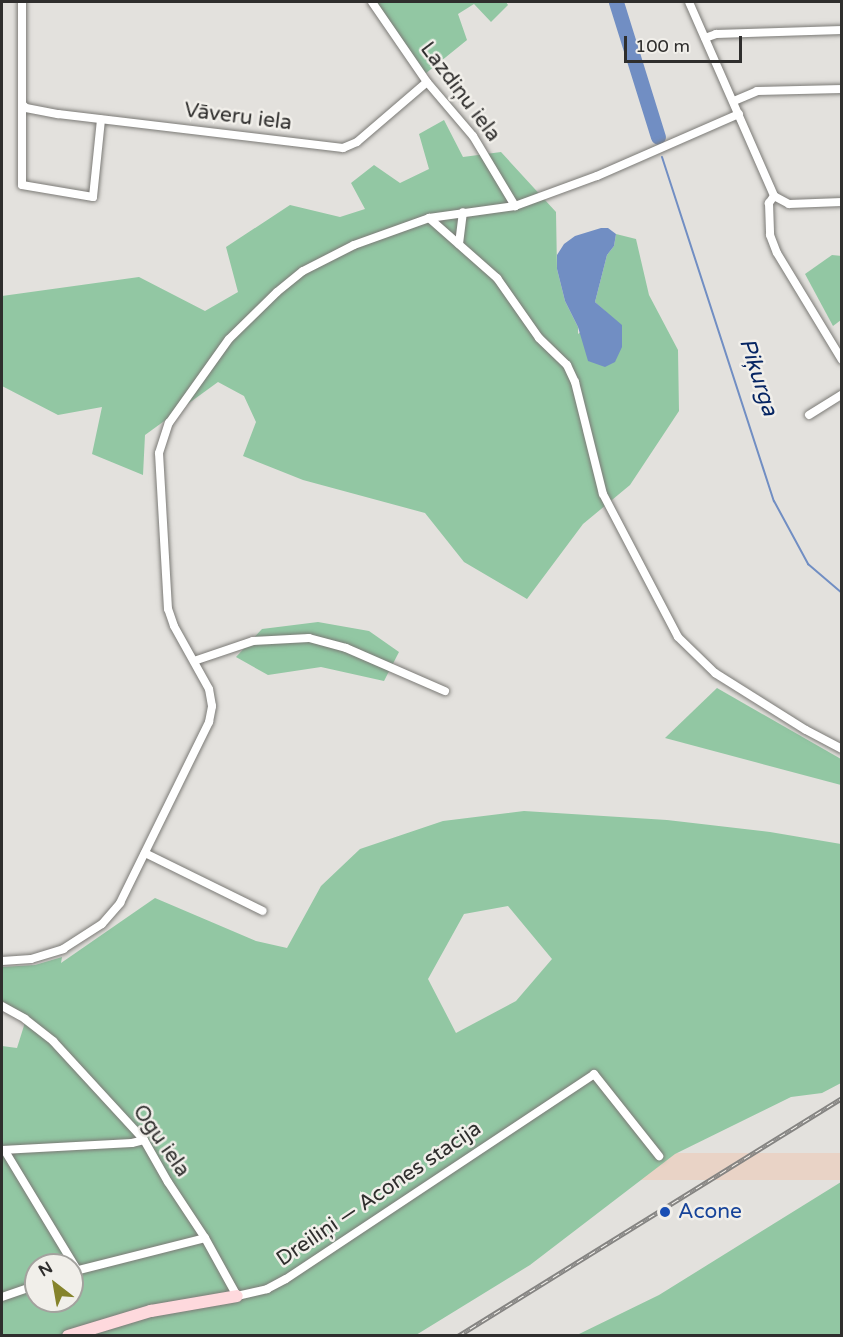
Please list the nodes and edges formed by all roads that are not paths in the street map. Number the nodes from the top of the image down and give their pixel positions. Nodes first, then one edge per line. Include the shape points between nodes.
1 (22, 2) edge
2 (372, 2) edge
3 (689, 2) edge
4 (842, 30) edge
5 (705, 38) junction
6 (427, 82) junction
7 (842, 89) edge
8 (734, 100) junction
9 (23, 105) junction
10 (739, 114) junction
11 (101, 119) junction
12 (774, 196) junction
13 (842, 202) edge
14 (515, 206) junction
15 (463, 213) junction
16 (429, 218) junction
17 (459, 244) junction
18 (842, 360) edge
19 (842, 394) edge
20 (809, 415) dead end
21 (194, 661) junction
22 (445, 691) dead end
23 (842, 749) edge
24 (145, 853) junction
25 (263, 911) dead end
26 (2, 961) edge
27 (2, 1006) edge
28 (144, 1140) junction
29 (3, 1151) edge
30 (659, 1156) dead end
31 (205, 1238) junction
32 (64, 1253) edge
33 (84, 1269) edge
34 (24, 1289) edge
35 (237, 1296) junction
36 (2, 1297) edge
37 (68, 1335) edge

1 - 9 street
2 - 6 street, Lazdiņu iela
3 - 5 street
4 - 5 street via 716,34
5 - 8 street
6 - 11 street, Vāveru iela via 357,142 344,148
6 - 14 street, Lazdiņu iela via 472,136
7 - 8 street via 757,91
8 - 10 street
9 - 11 street, Vāveru iela via 43,112
9 - 11 street via 22,185 93,197
10 - 12 street
10 - 14 street via 597,176
12 - 13 street via 789,204
12 - 18 street via 768,210 770,235 777,253
14 - 15 street
15 - 16 street
15 - 17 street
16 - 17 street
16 - 21 street via 324,259 277,292 229,339 169,423 159,453 165,593 174,626
17 - 23 street via 497,278 539,338 567,365 575,382 603,494 678,637 715,673
19 - 20 street
21 - 22 street via 253,641 309,638 346,648
21 - 24 street via 209,689 209,722
24 - 25 street
24 - 26 street via 120,903 102,924 63,949 31,959
27 - 28 street, Ogu iela via 53,1041
28 - 29 street
28 - 31 street, Ogu iela
29 - 32 street
30 - 35 street, Dreiliņi — Acones stacija via 594,1074 286,1279 267,1289
31 - 33 street
31 - 35 street, Ogu iela
34 - 36 street
35 - 37 street, Dreiliņi — Acones stacija via 151,1311

